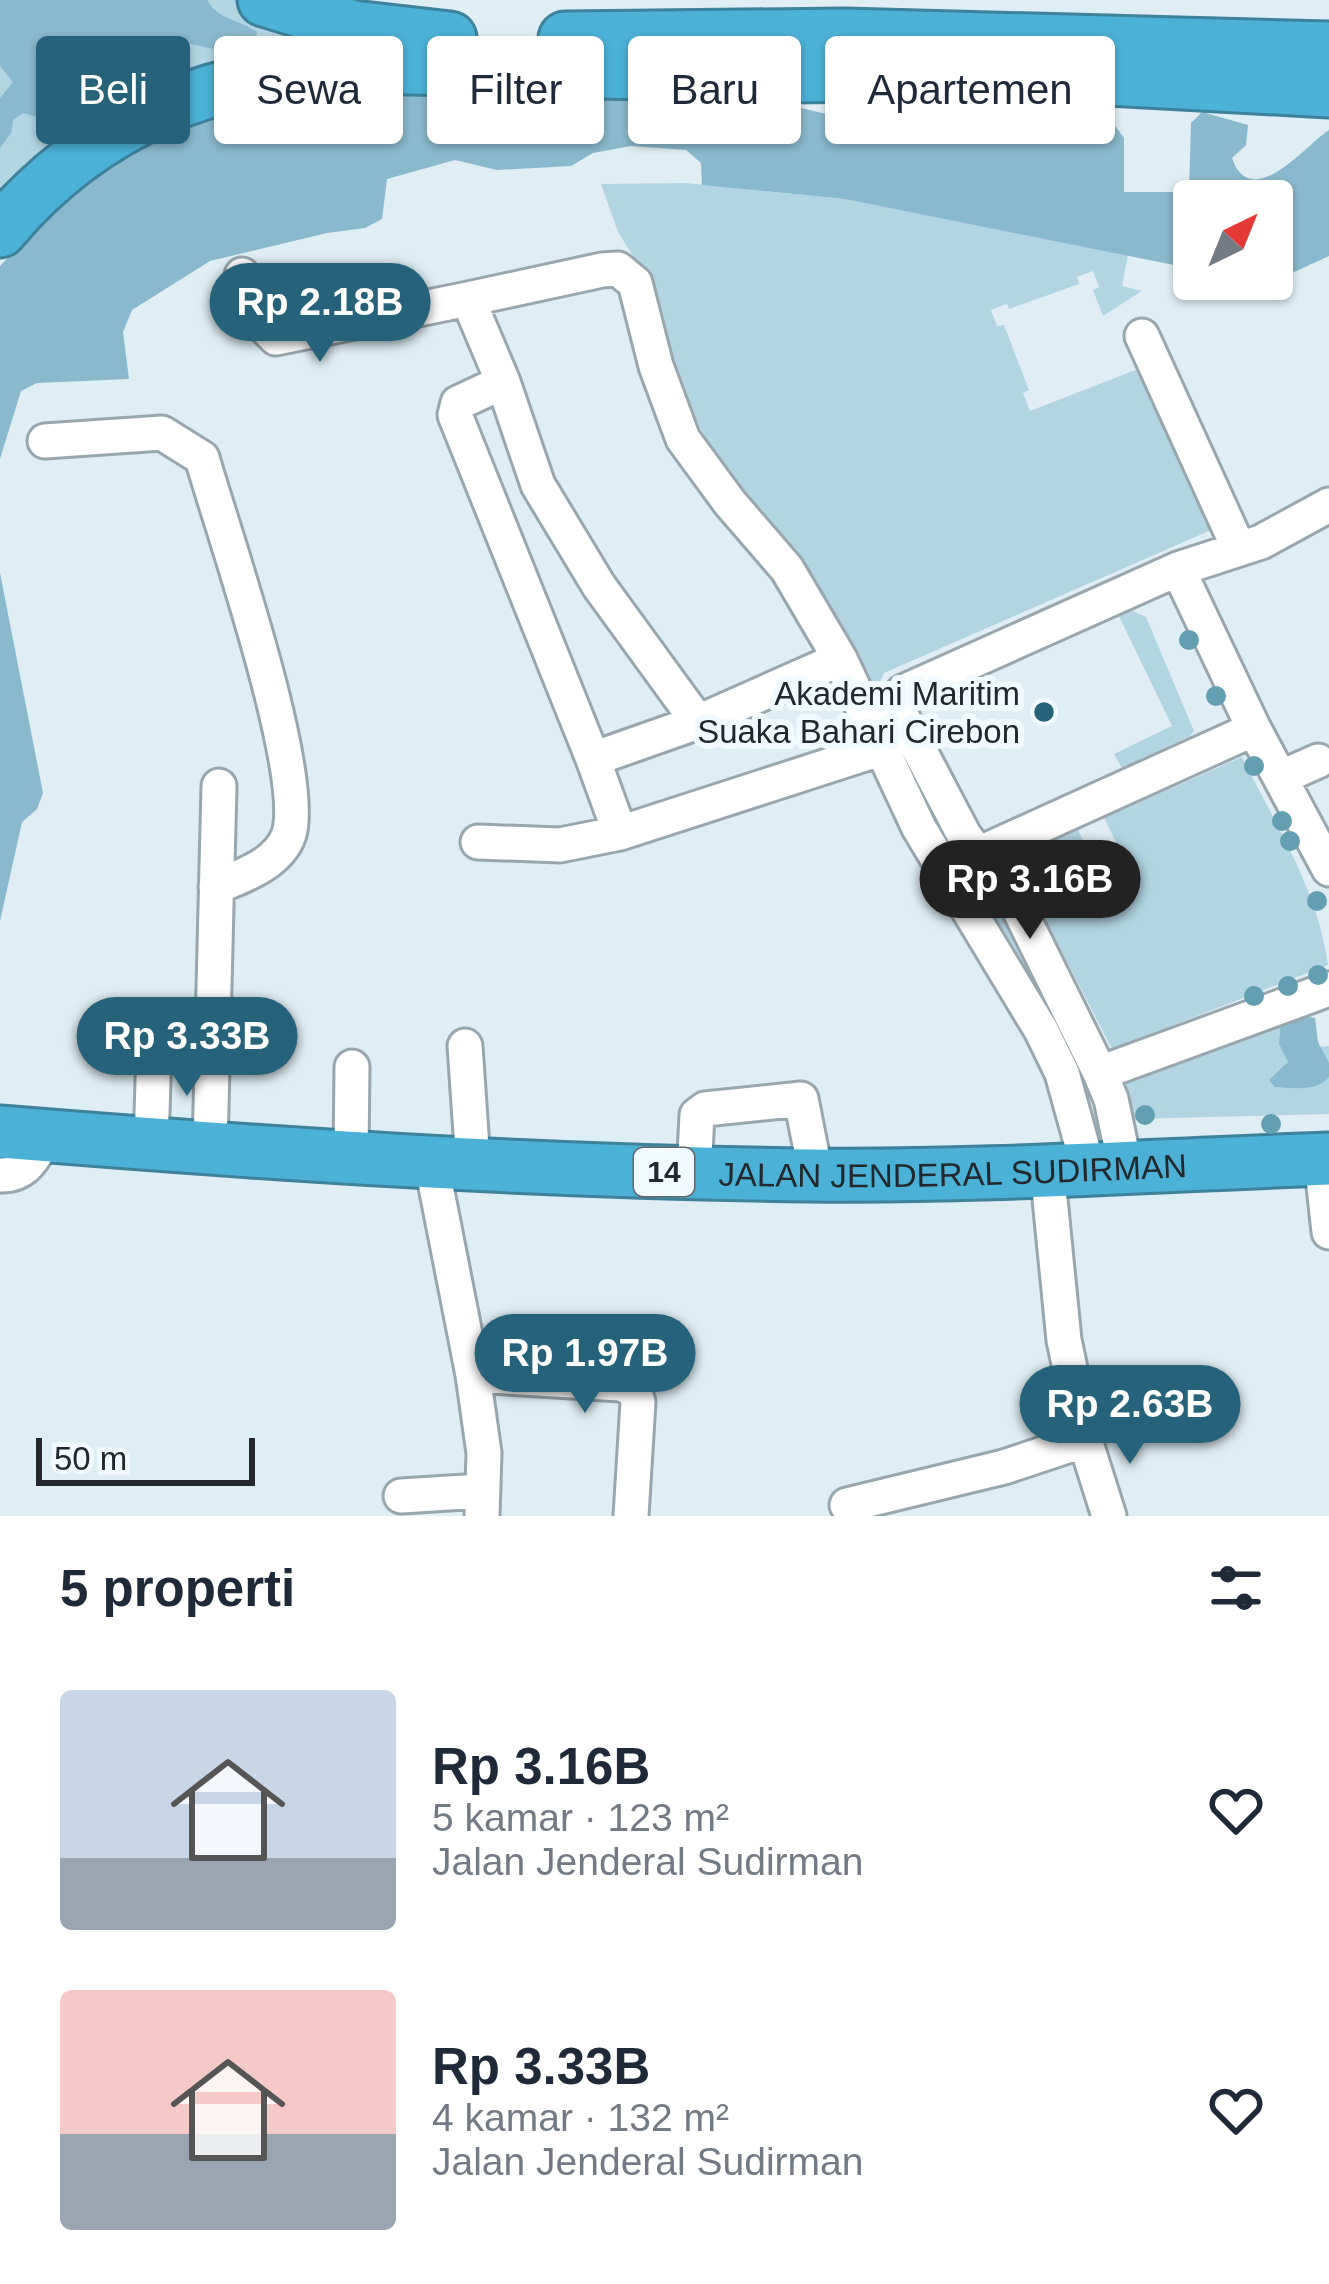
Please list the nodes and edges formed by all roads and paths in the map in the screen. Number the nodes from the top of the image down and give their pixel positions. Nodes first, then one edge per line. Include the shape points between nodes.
1 (264, 0) edge
2 (1329, 48) edge
3 (1329, 91) edge
4 (0, 231) edge
5 (242, 275) dead end
6 (468, 299) junction
7 (1142, 336) dead end
8 (503, 382) junction
9 (45, 441) dead end
10 (1329, 505) edge
11 (1239, 550) junction
12 (1178, 569) junction
13 (840, 659) junction
14 (698, 722) junction
15 (1254, 729) junction
16 (884, 748) junction
17 (593, 760) junction
18 (1318, 761) dead end
19 (1282, 777) junction
20 (219, 786) dead end
21 (620, 833) junction
22 (478, 842) dead end
23 (978, 854) junction
24 (1329, 869) edge
25 (216, 886) junction
26 (1329, 989) edge
27 (465, 1046) dead end
28 (154, 1050) dead end
29 (352, 1067) dead end
30 (1100, 1072) junction
31 (24, 1134) edge
32 (151, 1144) junction
33 (210, 1148) junction
34 (351, 1156) junction
35 (1325, 1159) edge
36 (452, 1162) junction
37 (1087, 1167) junction
38 (694, 1173) junction
39 (0, 1175) edge
40 (816, 1175) junction
41 (1329, 1232) edge
42 (473, 1375) junction
43 (1085, 1440) junction
44 (401, 1496) dead end
45 (481, 1504) edge
46 (847, 1505) dead end
47 (631, 1516) edge
48 (1109, 1516) edge

1 - 2 highway via 353,27 462,39 845,35
3 - 4 highway via 1017,74 300,70 238,81 146,115 45,182
5 - 6 street via 261,323 276,338
6 - 8 street
6 - 13 street via 602,270 631,278 683,439 774,549
7 - 11 street
8 - 14 street via 538,485 567,538
8 - 17 street via 458,403 455,415
9 - 25 street via 162,434 202,458 290,774 289,835 273,857
10 - 11 street
11 - 12 street
12 - 15 street
12 - 23 street via 896,700
13 - 14 street
13 - 16 street
14 - 17 street
15 - 19 street
15 - 23 street
16 - 21 street
16 - 37 street via 919,828 1055,1059
17 - 21 street
18 - 19 street
19 - 24 street
20 - 25 street
21 - 22 street via 560,845
23 - 30 street via 1014,899
25 - 33 street
26 - 30 street
27 - 36 street
28 - 32 street
29 - 34 street
30 - 37 street via 1111,1099
31 - 32 highway, JALAN JENDERAL SUDIRMAN / 14
31 - 39 street via 27,1168
32 - 33 highway, JALAN JENDERAL SUDIRMAN / 14
33 - 34 highway, JALAN JENDERAL SUDIRMAN / 14
34 - 36 highway, JALAN JENDERAL SUDIRMAN / 14
35 - 37 highway, JALAN JENDERAL SUDIRMAN / 14
35 - 41 street
36 - 38 highway, JALAN JENDERAL SUDIRMAN / 14
36 - 42 street
37 - 40 highway, JALAN JENDERAL SUDIRMAN / 14
37 - 43 street via 1064,1340
38 - 40 highway, JALAN JENDERAL SUDIRMAN / 14
38 - 40 street via 697,1115 705,1109 801,1099
42 - 45 street via 484,1453
42 - 47 street via 634,1389
43 - 46 street
43 - 48 street
44 - 45 street

